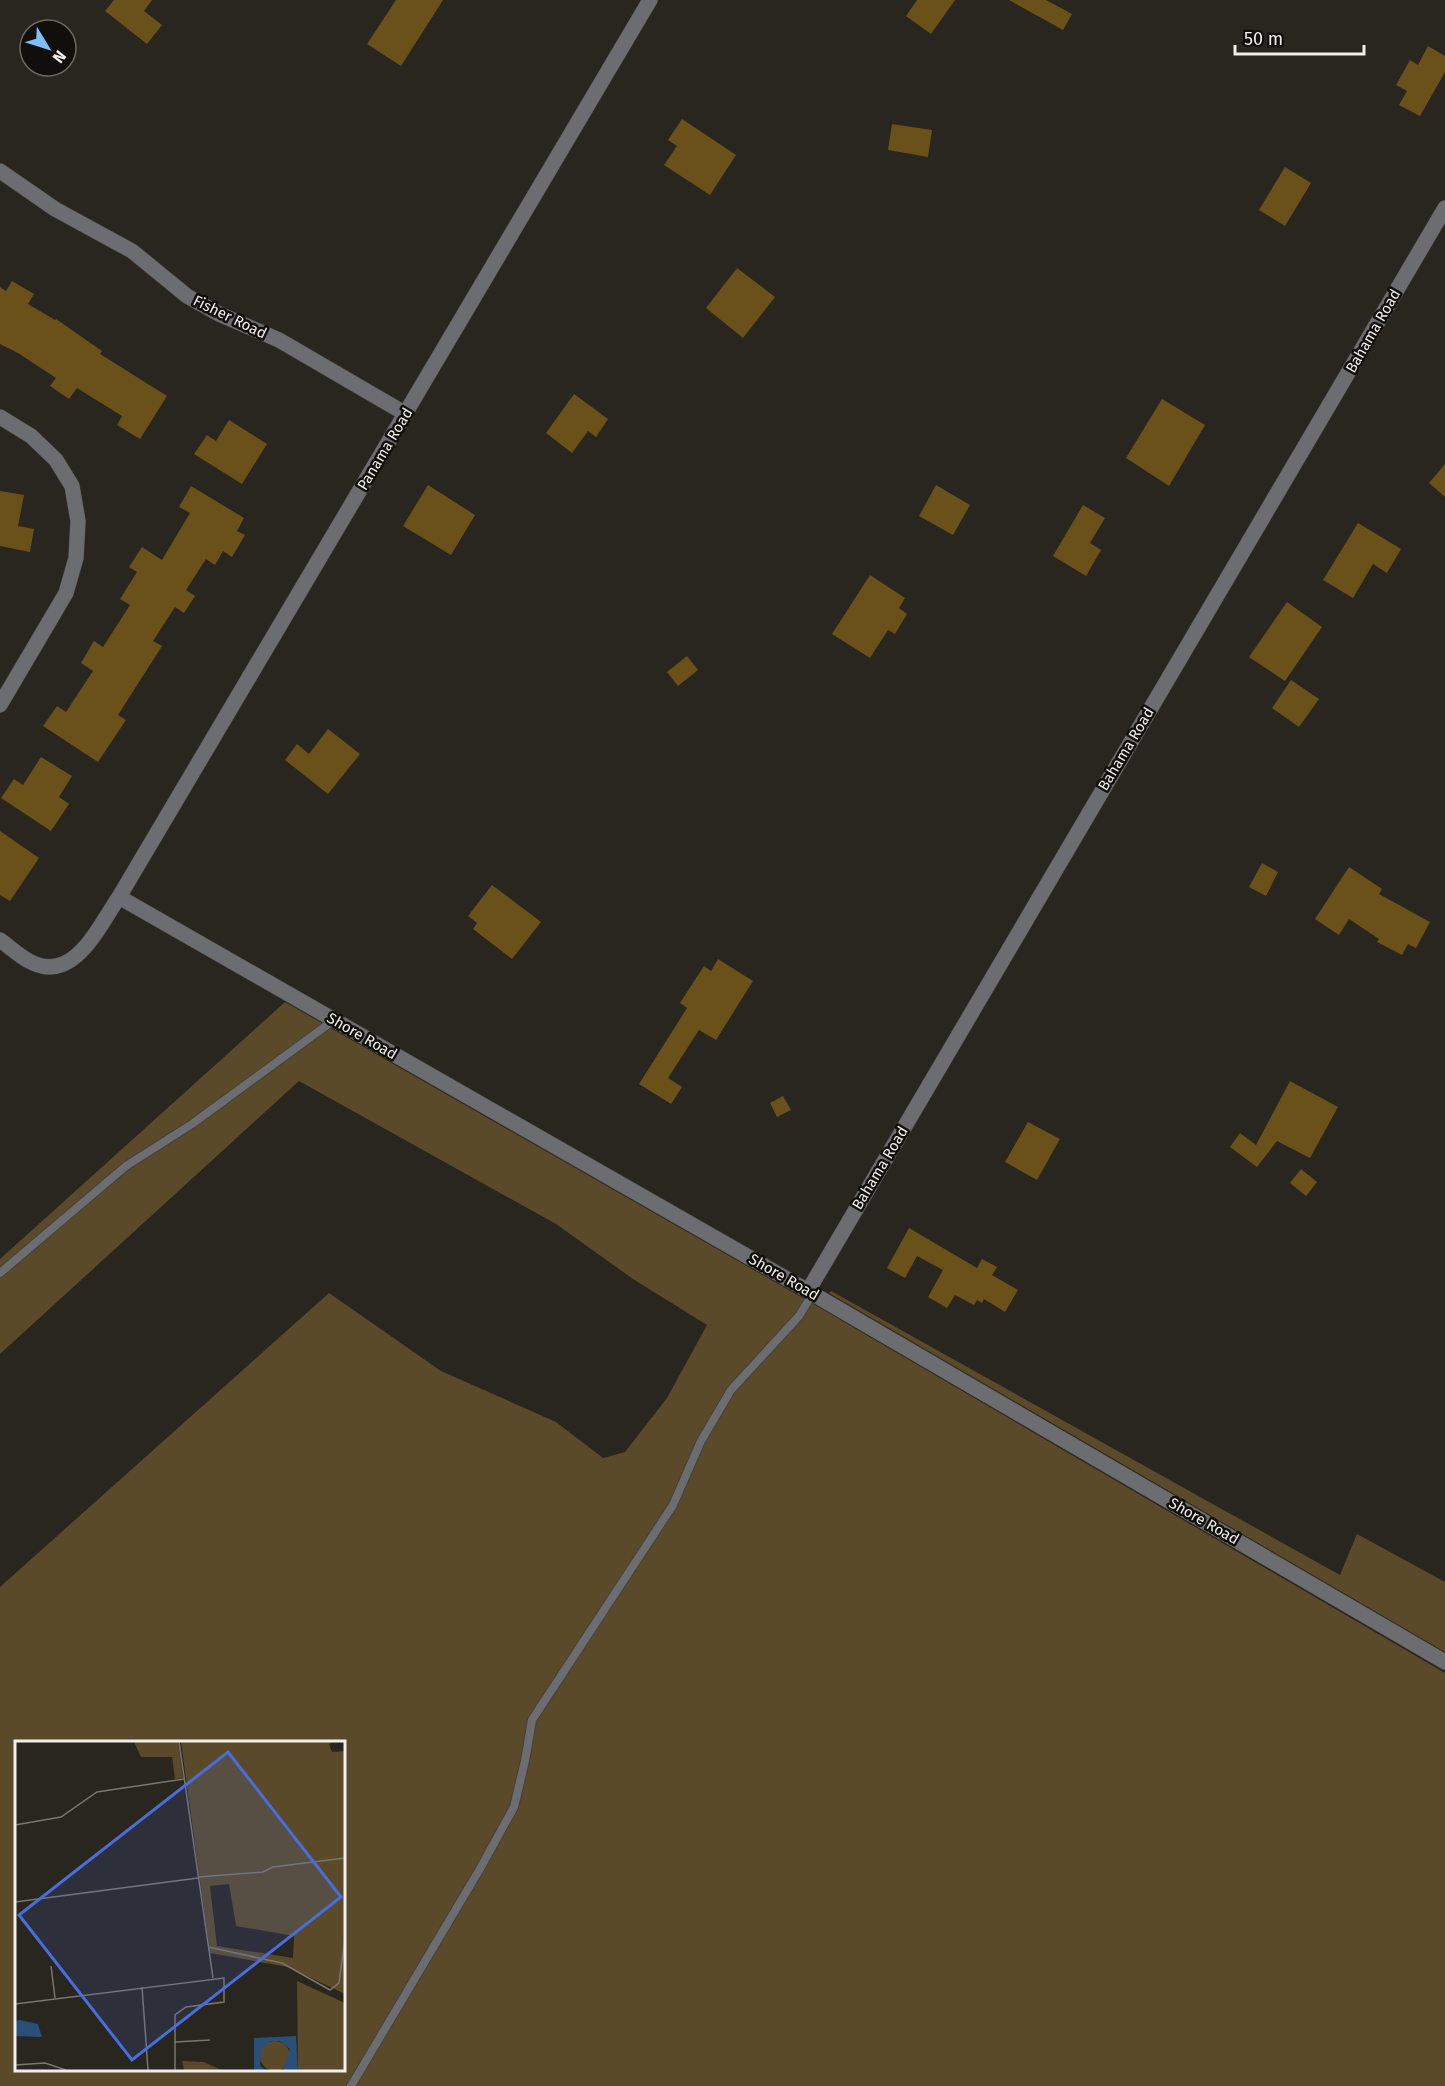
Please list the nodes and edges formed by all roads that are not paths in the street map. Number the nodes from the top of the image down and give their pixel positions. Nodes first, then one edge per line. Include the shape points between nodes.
1 (651, 0) edge
2 (0, 171) edge
3 (1445, 208) edge
4 (406, 414) junction
5 (0, 417) edge
6 (0, 705) edge
7 (119, 897) junction
8 (0, 940) edge
9 (334, 1020) junction
10 (0, 1273) edge
11 (810, 1292) junction
12 (1445, 1662) edge
13 (351, 2086) edge

1 - 4 street, Panama Road
2 - 4 street, Fisher Road via 55,209 132,251 187,296 279,340
3 - 11 street, Bahama Road
4 - 7 street, Panama Road
5 - 6 street via 31,436 56,460 72,486 78,520 76,558 66,593
7 - 8 street, Panama Road via 85,947 66,965 49,968 30,962
7 - 9 street, Shore Road
9 - 10 lane via 192,1124 126,1166
9 - 11 street, Shore Road
11 - 12 street, Shore Road
11 - 13 lane via 798,1316 731,1390 701,1441 673,1505 532,1720 514,1807

